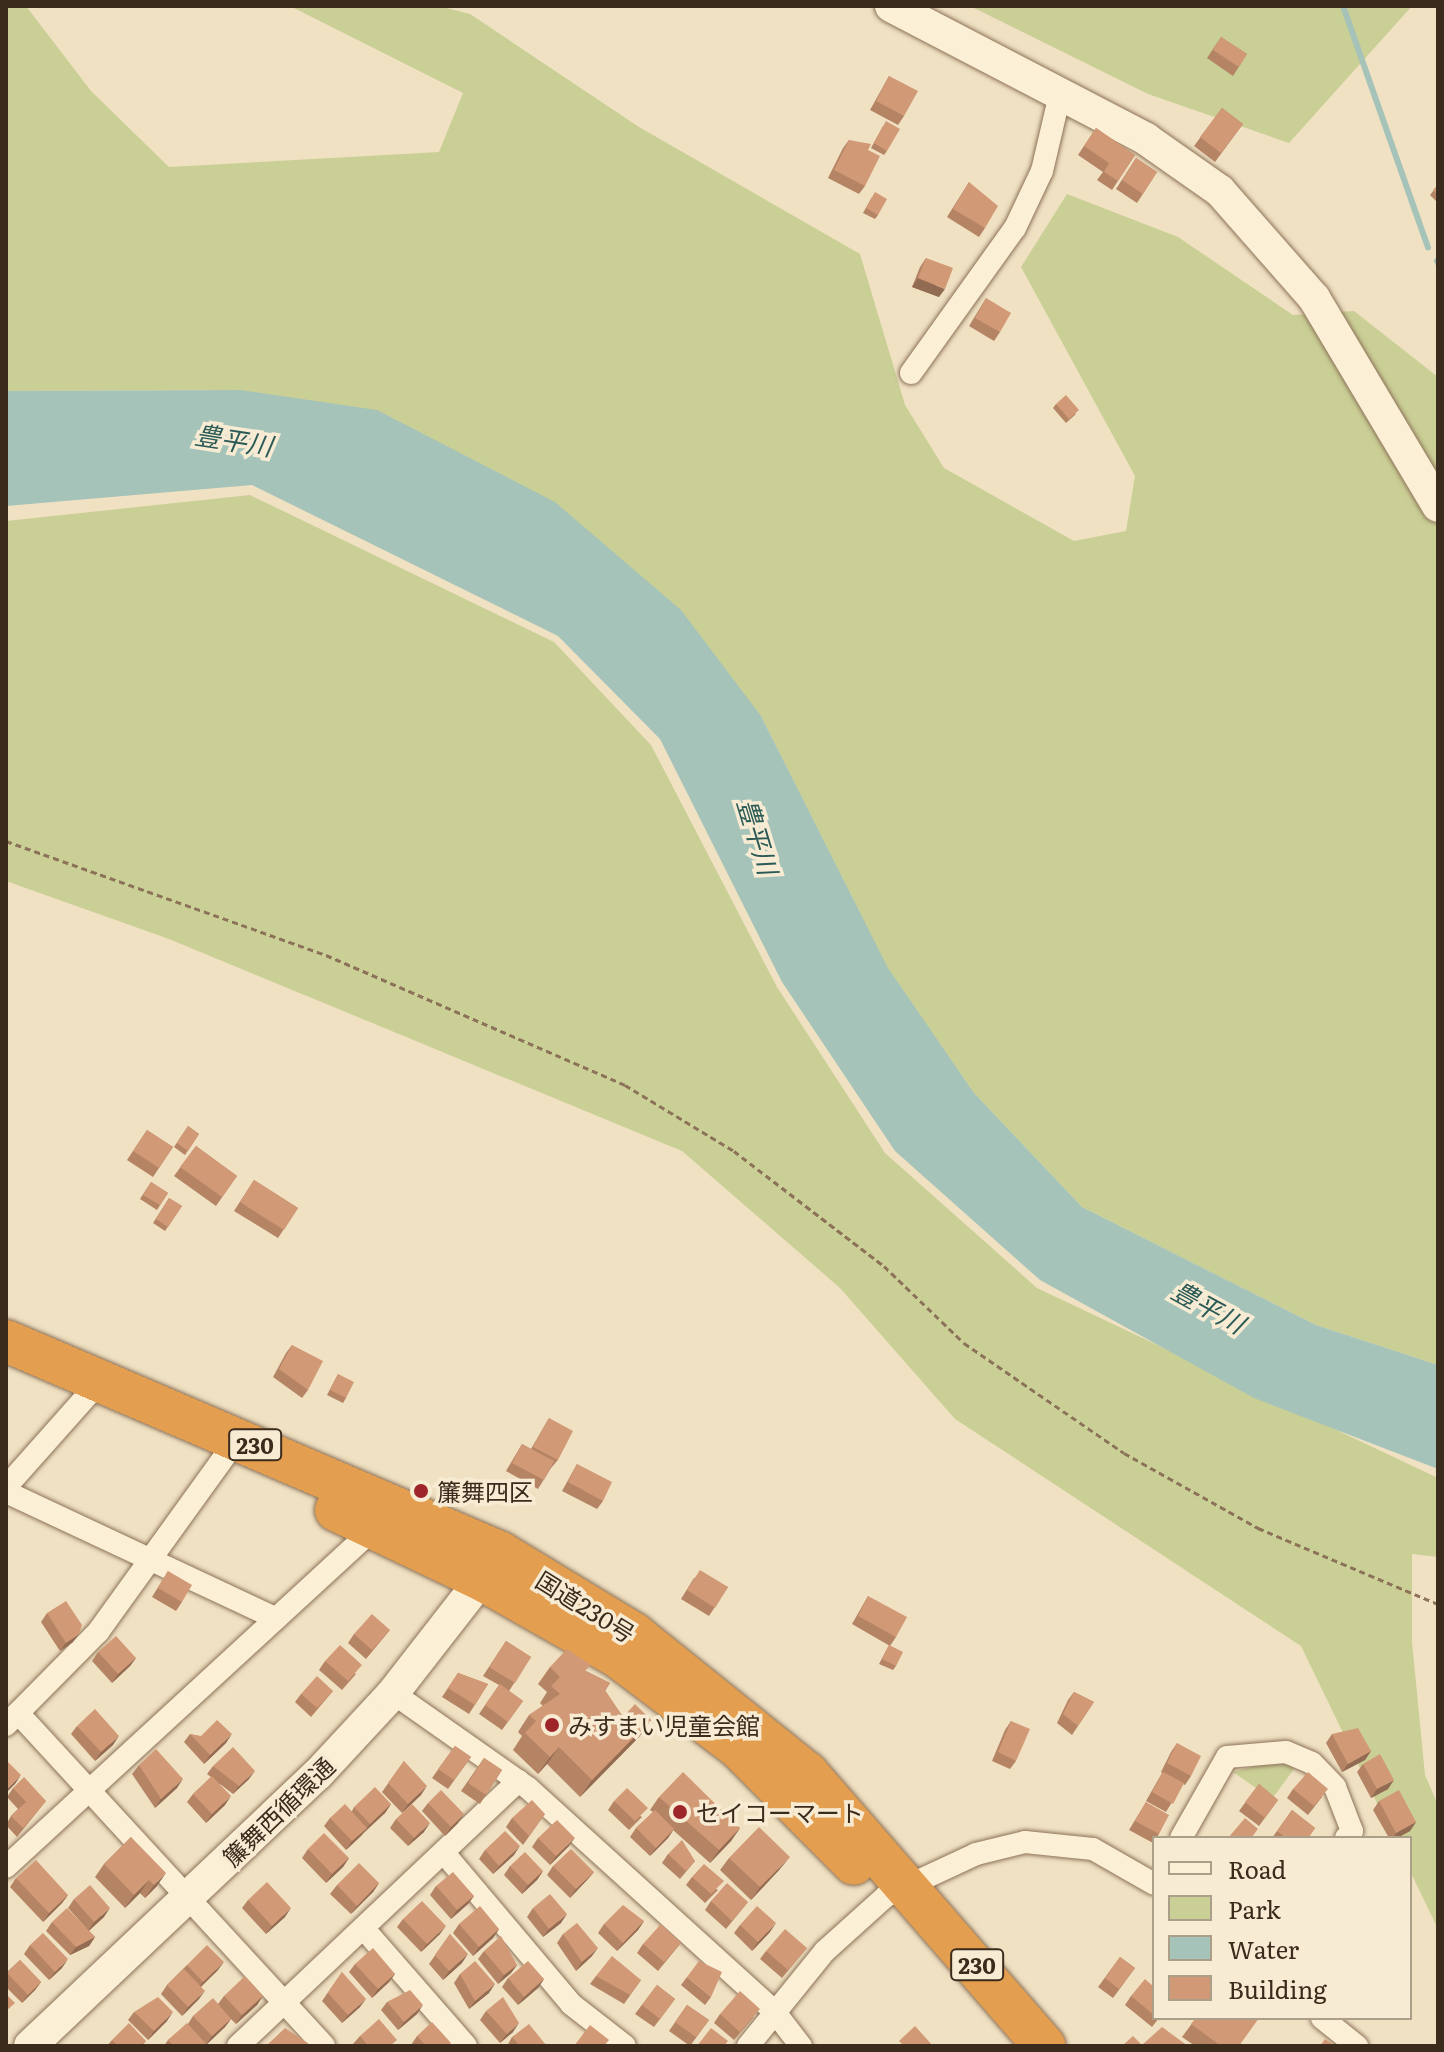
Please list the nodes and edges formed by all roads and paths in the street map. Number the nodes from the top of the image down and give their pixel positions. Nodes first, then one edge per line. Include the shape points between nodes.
1 (891, 6) edge
2 (1060, 94) junction
3 (911, 373) dead end
4 (1438, 506) edge
5 (6, 841) edge
6 (6, 1341) edge
7 (6, 1372) edge
8 (90, 1392) junction
9 (230, 1449) junction
10 (6, 1490) edge
11 (387, 1516) junction
12 (153, 1562) junction
13 (492, 1567) junction
14 (1438, 1604) edge
15 (275, 1618) junction
16 (393, 1693) junction
17 (12, 1719) edge
18 (518, 1781) junction
19 (87, 1790) junction
20 (1182, 1836) edge
21 (1348, 1836) edge
22 (444, 1853) junction
23 (6, 1867) edge
24 (1152, 1883) edge
25 (897, 1890) junction
26 (189, 1897) junction
27 (364, 1929) junction
28 (285, 2001) junction
29 (774, 2011) junction
30 (1324, 2020) edge
31 (30, 2046) edge
32 (238, 2046) edge
33 (324, 2046) edge
34 (466, 2046) edge
35 (625, 2046) edge
36 (748, 2046) edge
37 (801, 2046) edge
38 (1011, 2046) edge
39 (1044, 2046) edge
40 (1357, 2046) edge

1 - 2 street
2 - 3 street via 1042,171 1015,228
2 - 4 street via 1146,139 1220,191 1261,232 1314,298
5 - 14 path via 326,955 625,1085 734,1151 884,1266 964,1343 1124,1453 1258,1528
6 - 8 highway, 国道230号 / 230
7 - 8 highway, 国道230号 / 230
8 - 9 highway, 国道230号 / 230
8 - 10 street
9 - 11 highway, 国道230号 / 230
9 - 12 street
10 - 12 street
11 - 13 highway, 国道230号 / 230
11 - 15 street
12 - 15 street
12 - 17 street
13 - 16 street, 簾舞西循環通
13 - 25 highway, 国道230号 / 230 via 739,1748
15 - 19 street
16 - 18 street
16 - 26 street, 簾舞西循環通
17 - 19 street
18 - 22 street
18 - 29 street
19 - 23 street
19 - 26 street
20 - 21 street via 1227,1757 1286,1752 1312,1763 1335,1787 1352,1831
22 - 27 street
22 - 35 street via 571,2004
24 - 25 street via 1093,1849 1025,1842
25 - 29 street
25 - 38 highway, 国道230号 / 230
25 - 39 highway, 国道230号 / 230
26 - 28 street
26 - 31 street, 簾舞西循環通
27 - 28 street
27 - 34 street
28 - 32 street
28 - 33 street
29 - 36 street
29 - 37 street
30 - 40 street

